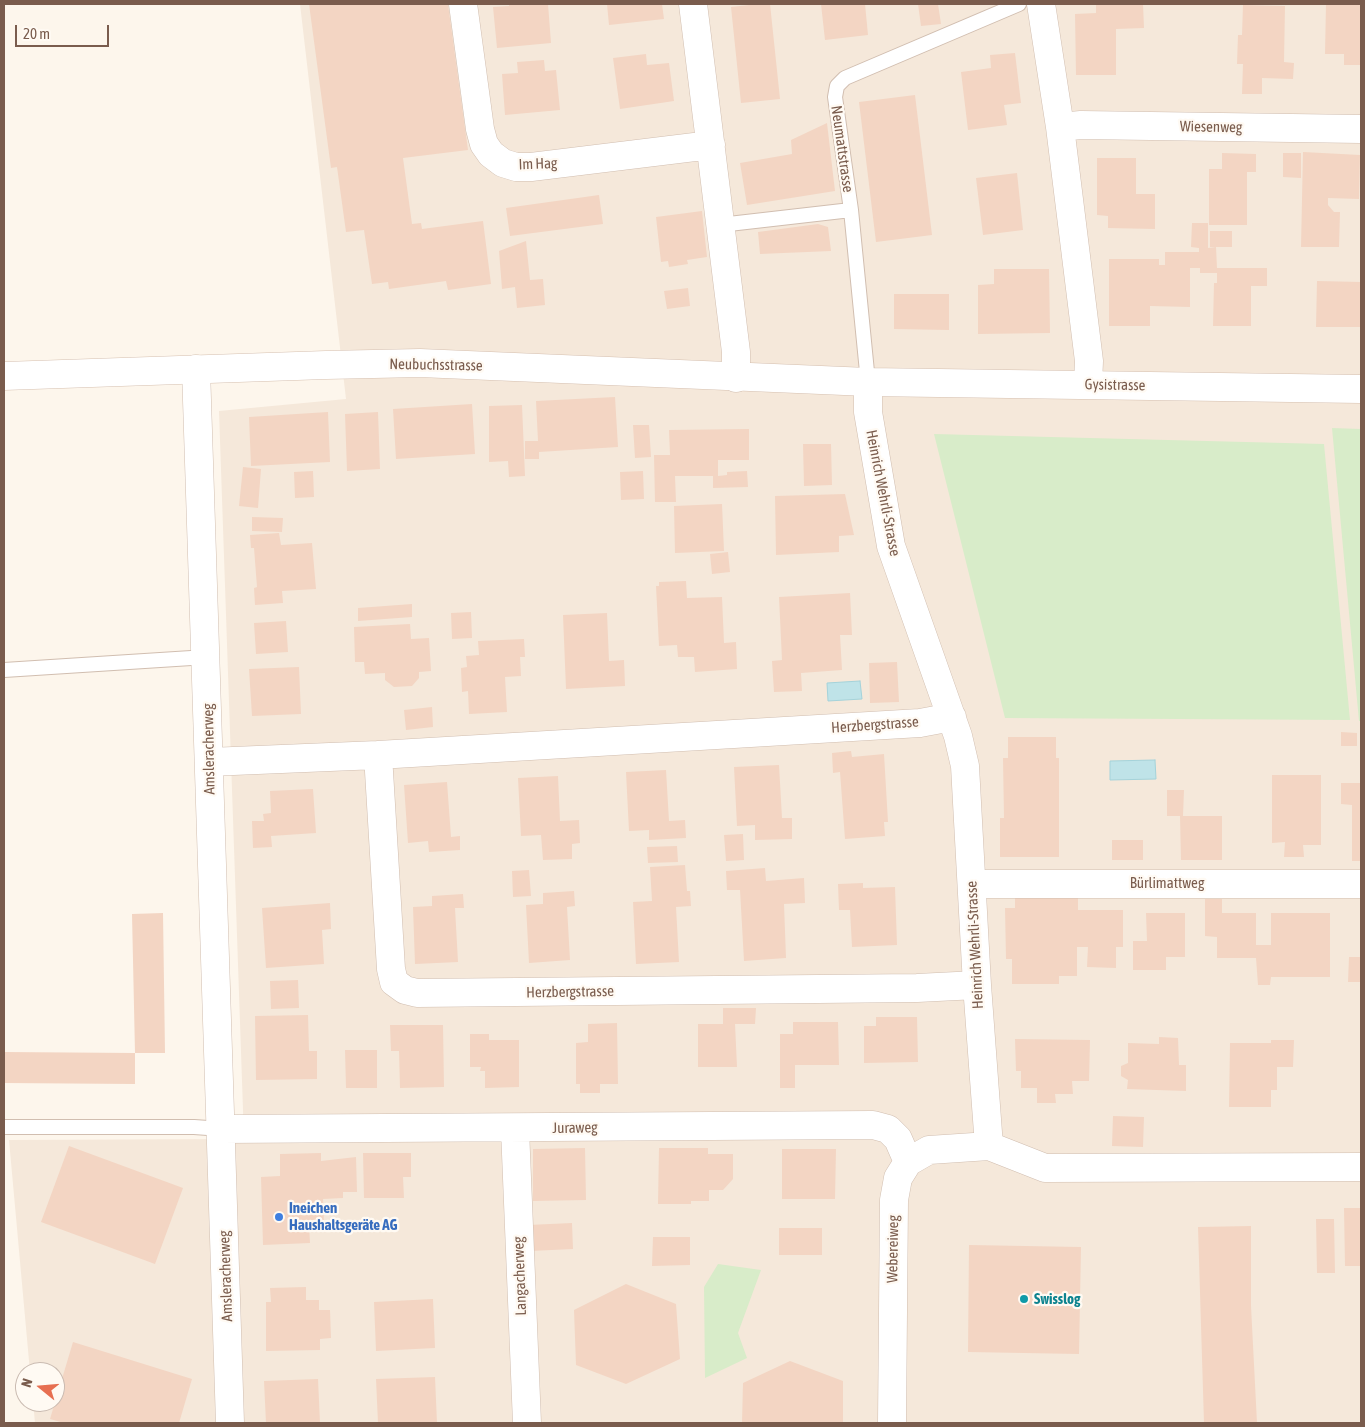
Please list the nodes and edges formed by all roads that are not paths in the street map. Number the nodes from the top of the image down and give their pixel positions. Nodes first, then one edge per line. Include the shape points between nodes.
1 (463, 4) edge
2 (693, 4) edge
3 (1018, 4) edge
4 (1041, 4) edge
5 (1060, 127) junction
6 (1361, 129) edge
7 (711, 145) junction
8 (851, 210) junction
9 (720, 225) junction
10 (196, 369) junction
11 (4, 376) edge
12 (736, 378) junction
13 (868, 382) junction
14 (1088, 384) junction
15 (1361, 389) edge
16 (207, 657) junction
17 (4, 670) edge
18 (952, 717) junction
19 (378, 754) junction
20 (209, 762) junction
21 (972, 884) junction
22 (1361, 884) edge
23 (977, 985) junction
24 (4, 1127) edge
25 (222, 1129) junction
26 (515, 1129) junction
27 (989, 1146) junction
28 (908, 1162) junction
29 (1361, 1167) edge
30 (230, 1423) edge
31 (527, 1423) edge
32 (892, 1423) edge

1 - 7 street, Im Hag via 480,129 484,144 503,163 531,167
2 - 7 street
3 - 8 lane, Neumattstrasse via 845,78 837,86 835,97
4 - 5 street
5 - 6 street, Wiesenweg
5 - 14 street via 1089,361
7 - 9 street
8 - 9 lane
8 - 13 lane, Neumattstrasse
9 - 12 street via 736,352
10 - 11 street, Neubuchsstrasse
10 - 12 street, Neubuchsstrasse via 420,364
10 - 16 street, Amsleracherweg
12 - 13 street, Neubuchsstrasse
13 - 14 street, Gysistrasse
13 - 18 street, Heinrich Wehrli-Strasse via 868,412 891,546
14 - 15 street, Gysistrasse
16 - 17 lane
16 - 20 street, Amsleracherweg
18 - 19 street, Herzbergstrasse via 920,723
18 - 21 street, Heinrich Wehrli-Strasse via 965,766
19 - 20 street, Herzbergstrasse
19 - 23 street, Herzbergstrasse via 391,969 394,982 405,990 456,993
20 - 25 street, Amsleracherweg
21 - 22 street, Bürlimattweg
21 - 23 street, Heinrich Wehrli-Strasse
23 - 27 street, Heinrich Wehrli-Strasse
24 - 25 lane via 194,1126
25 - 26 street, Juraweg
25 - 30 street, Amsleracherweg
26 - 28 street, Juraweg via 873,1125 888,1129 898,1139
26 - 31 street, Langacherweg
27 - 28 street via 930,1150
27 - 29 street via 1045,1168
28 - 32 street, Webereiweg via 898,1178 894,1200

